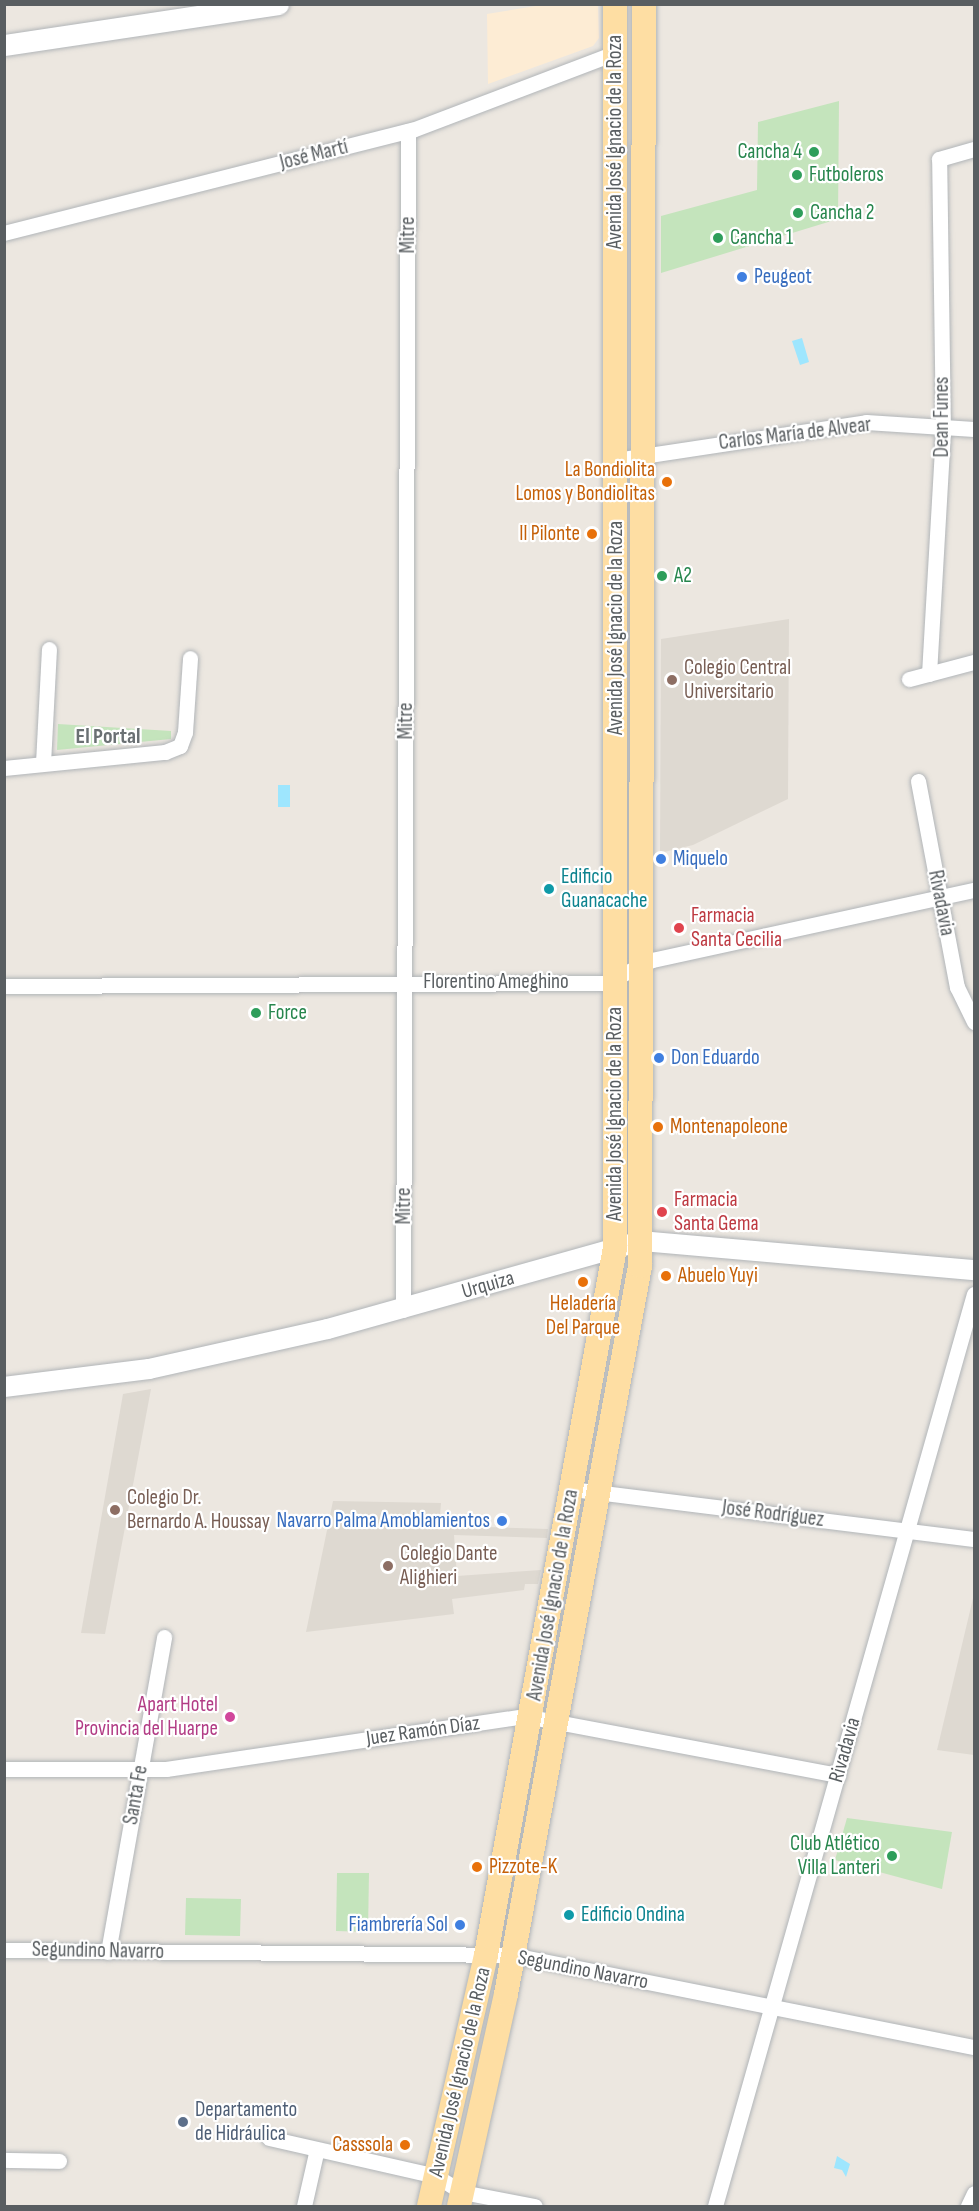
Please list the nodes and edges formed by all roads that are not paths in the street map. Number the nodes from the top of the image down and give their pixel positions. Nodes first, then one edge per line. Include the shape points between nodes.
1 (278, 4) edge
2 (615, 4) edge
3 (644, 4) edge
4 (4, 45) edge
5 (615, 53) junction
6 (408, 131) junction
7 (975, 149) edge
8 (4, 233) edge
9 (943, 427) junction
10 (975, 429) edge
11 (642, 456) junction
12 (616, 460) junction
13 (49, 649) dead end
14 (190, 658) dead end
15 (975, 662) edge
16 (929, 674) junction
17 (909, 680) dead end
18 (43, 763) junction
19 (4, 768) edge
20 (918, 781) dead end
21 (975, 890) edge
22 (940, 897) junction
23 (641, 965) junction
24 (615, 978) junction
25 (405, 982) junction
26 (4, 986) edge
27 (975, 1022) edge
28 (640, 1241) junction
29 (615, 1248) junction
30 (975, 1269) edge
31 (975, 1294) edge
32 (404, 1310) junction
33 (622, 1365) junction
34 (4, 1387) edge
35 (572, 1489) junction
36 (598, 1493) junction
37 (907, 1531) junction
38 (975, 1539) edge
39 (164, 1637) dead end
40 (532, 1717) junction
41 (556, 1721) junction
42 (4, 1769) edge
43 (141, 1769) junction
44 (838, 1775) junction
45 (538, 1821) junction
46 (507, 1847) junction
47 (4, 1950) edge
48 (108, 1952) junction
49 (486, 1955) junction
50 (513, 1955) junction
51 (772, 2007) junction
52 (975, 2047) edge
53 (269, 2138) dead end
54 (317, 2149) junction
55 (4, 2160) edge
56 (59, 2161) dead end
57 (436, 2176) junction
58 (975, 2193) edge
59 (456, 2202) edge
60 (304, 2206) edge
61 (429, 2206) edge
62 (535, 2206) edge
63 (715, 2206) edge
64 (968, 2206) edge

1 - 4 main road
2 - 5 main road, Avenida José Ignacio de la Roza
3 - 11 main road, Avenida José Ignacio de la Roza
5 - 6 street, José Martí
5 - 12 main road, Avenida José Ignacio de la Roza
6 - 8 street, José Martí
6 - 25 street, Mitre
7 - 9 street, Dean Funes via 939,159
9 - 10 street, Carlos María de Alvear
9 - 11 street, Carlos María de Alvear via 866,422
9 - 16 street, Dean Funes
11 - 12 street, Carlos María de Alvear
11 - 23 main road, Avenida José Ignacio de la Roza
12 - 24 main road, Avenida José Ignacio de la Roza
13 - 18 street
14 - 18 street via 185,732 180,746 165,752
15 - 16 street
16 - 17 street
18 - 19 street
20 - 22 street, Rivadavia
21 - 22 street, Florentino Ameghino
22 - 23 street, Florentino Ameghino
22 - 27 street, Rivadavia via 957,987
23 - 24 street, Florentino Ameghino
23 - 28 main road, Avenida José Ignacio de la Roza
24 - 25 street, Florentino Ameghino via 605,983
24 - 29 main road, Avenida José Ignacio de la Roza
25 - 26 street, Florentino Ameghino
25 - 32 street, Mitre
28 - 29 street, Urquiza
28 - 30 street, Urquiza
28 - 33 main road, Avenida José Ignacio de la Roza via 640,1266
29 - 32 street, Urquiza
29 - 33 main road via 622,1291 615,1340
29 - 35 main road, Avenida José Ignacio de la Roza
31 - 37 street, Rivadavia
32 - 34 street, Urquiza via 149,1369
33 - 36 main road, Avenida José Ignacio de la Roza
35 - 36 street, José Rodríguez
35 - 40 main road, Avenida José Ignacio de la Roza
36 - 37 street, José Rodríguez
36 - 41 main road, Avenida José Ignacio de la Roza
37 - 38 street, José Rodríguez
37 - 44 street, Rivadavia
39 - 43 street, Santa Fe
40 - 41 street, Juez Ramón Díaz
40 - 43 street, Juez Ramón Díaz via 166,1769
40 - 45 main road via 538,1748 534,1788
40 - 46 main road, Avenida José Ignacio de la Roza
41 - 44 street, Juez Ramón Díaz
41 - 45 main road, Avenida José Ignacio de la Roza
42 - 43 street, Juez Ramón Díaz
43 - 48 street, Santa Fe
44 - 51 street, Rivadavia
45 - 50 main road, Avenida José Ignacio de la Roza
46 - 49 main road, Avenida José Ignacio de la Roza
46 - 50 main road via 511,1886 506,1927
47 - 48 street, Segundino Navarro
48 - 49 street, Segundino Navarro
49 - 50 street, Segundino Navarro
49 - 57 main road, Avenida José Ignacio de la Roza
50 - 51 street, Segundino Navarro
50 - 59 main road, Avenida José Ignacio de la Roza
51 - 52 street, Segundino Navarro
51 - 63 street, Rivadavia
53 - 54 street
54 - 57 street
54 - 60 street
55 - 56 street
57 - 59 main road
57 - 61 main road, Avenida José Ignacio de la Roza
58 - 64 street
59 - 62 street

